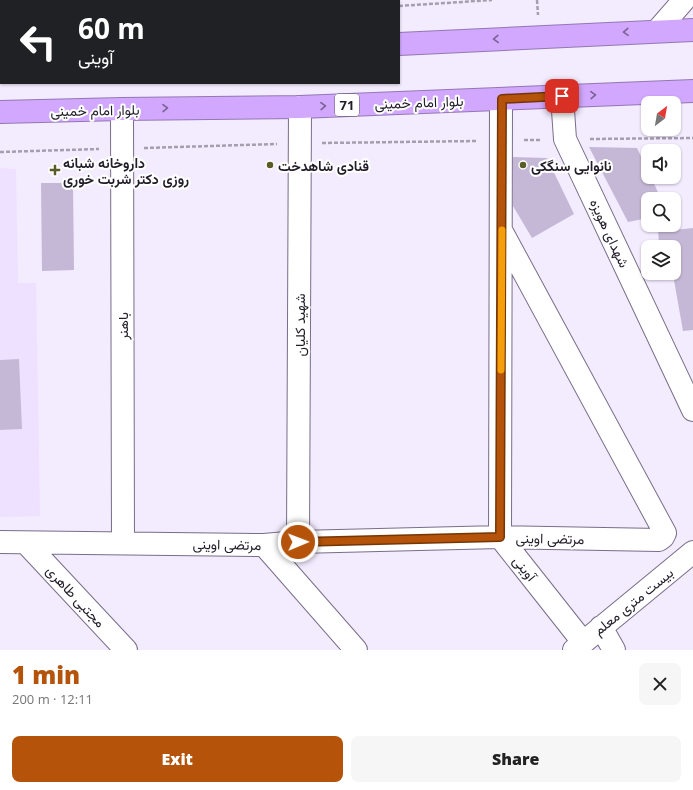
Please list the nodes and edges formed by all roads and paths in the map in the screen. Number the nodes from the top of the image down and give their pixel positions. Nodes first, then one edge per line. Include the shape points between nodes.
1 (492, 0) edge
2 (684, 0) edge
3 (400, 6) edge
4 (693, 30) edge
5 (657, 31) junction
6 (400, 44) edge
7 (693, 91) edge
8 (562, 96) junction
9 (502, 99) junction
10 (300, 107) junction
11 (122, 109) junction
12 (0, 112) edge
13 (693, 138) edge
14 (565, 139) junction
15 (500, 140) junction
16 (300, 144) junction
17 (122, 148) junction
18 (0, 152) edge
19 (502, 232) junction
20 (693, 410) edge
21 (500, 537) junction
22 (0, 542) edge
23 (26, 542) junction
24 (298, 542) junction
25 (123, 543) junction
26 (264, 545) junction
27 (693, 552) edge
28 (601, 627) junction
29 (578, 646) edge
30 (126, 650) edge
31 (356, 650) edge
32 (614, 650) edge

1 - 3 path
2 - 5 street
4 - 5 highway
5 -> 6 highway
8 -> 7 highway, بلوار امام خمینی / 71
8 - 9 highway, بلوار امام خمینی / 71
8 - 14 street, شهدای هویزه
10 -> 9 highway, بلوار امام خمینی / 71
9 - 15 street
11 -> 10 highway, بلوار امام خمینی / 71
10 - 16 street, شهید کلیان
11 - 12 highway, بلوار امام خمینی / 71
11 - 17 street, باهنر
13 - 14 path
14 - 15 path
14 - 20 street, شهدای هویزه
15 - 16 path
15 - 19 street
16 - 17 path
16 - 24 street, شهید کلیان
17 - 18 path
17 - 25 street, باهنر
19 - 21 street
19 - 21 street, مرتضی اوینی via 665,532 659,540
21 - 24 street, مرتضی اوینی
21 - 29 street, آوینی
22 - 23 street, مرتضی اوینی
23 - 25 street, مرتضی اوینی
23 - 30 street, مجتبی طاهری
24 - 26 street, مرتضی اوینی
25 - 26 street, مرتضی اوینی
26 - 31 street
27 - 28 street, بیست متری معلم
28 - 29 street, بیست متری معلم
28 - 32 street

